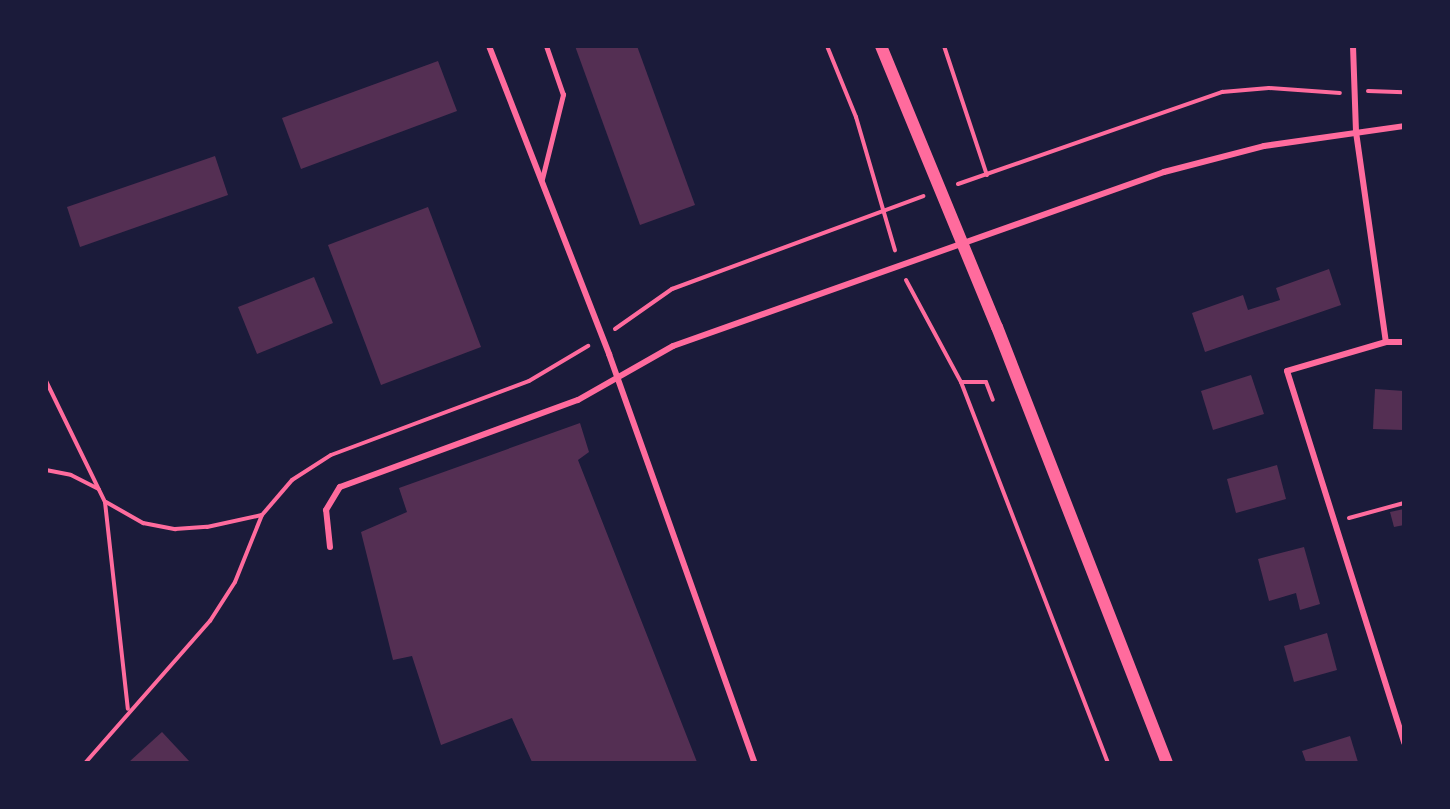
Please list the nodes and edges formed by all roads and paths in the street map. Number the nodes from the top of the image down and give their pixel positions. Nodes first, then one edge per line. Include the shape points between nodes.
1 (489, 46) edge
2 (546, 46) edge
3 (827, 46) edge
4 (881, 46) edge
5 (944, 46) edge
6 (1353, 46) edge
7 (1354, 92) junction
8 (1404, 92) edge
9 (1404, 126) edge
10 (1356, 132) junction
11 (541, 182) junction
12 (963, 242) junction
13 (900, 265) junction
14 (1386, 342) junction
15 (1404, 342) edge
16 (617, 378) junction
17 (46, 381) edge
18 (961, 382) junction
19 (993, 400) dead end
20 (46, 470) edge
21 (100, 489) junction
22 (105, 502) junction
23 (1404, 502) edge
24 (262, 515) dead end
25 (1334, 523) junction
26 (330, 547) dead end
27 (129, 710) dead end
28 (1404, 743) edge
29 (754, 762) edge
30 (1108, 762) edge
31 (1167, 762) edge

1 - 11 street
2 - 11 lane via 563,95
3 - 13 path via 856,117
4 - 12 main road
5 - 7 path via 987,175 1222,92 1261,88
6 - 7 street
7 - 8 path
7 - 10 street
9 - 10 street
10 - 12 street via 1216,157
10 - 14 street
11 - 16 street
12 - 13 street
12 - 31 main road
13 - 16 street via 673,346
13 - 18 path
14 - 15 street
14 - 25 street via 1287,371
16 - 26 street via 578,400 340,487 326,510
16 - 29 street
17 - 21 path
18 - 19 path via 986,382
18 - 30 path
20 - 21 path via 71,475
21 - 22 path
22 - 24 path via 143,523 175,530
22 - 27 path
23 - 25 path
25 - 28 street

